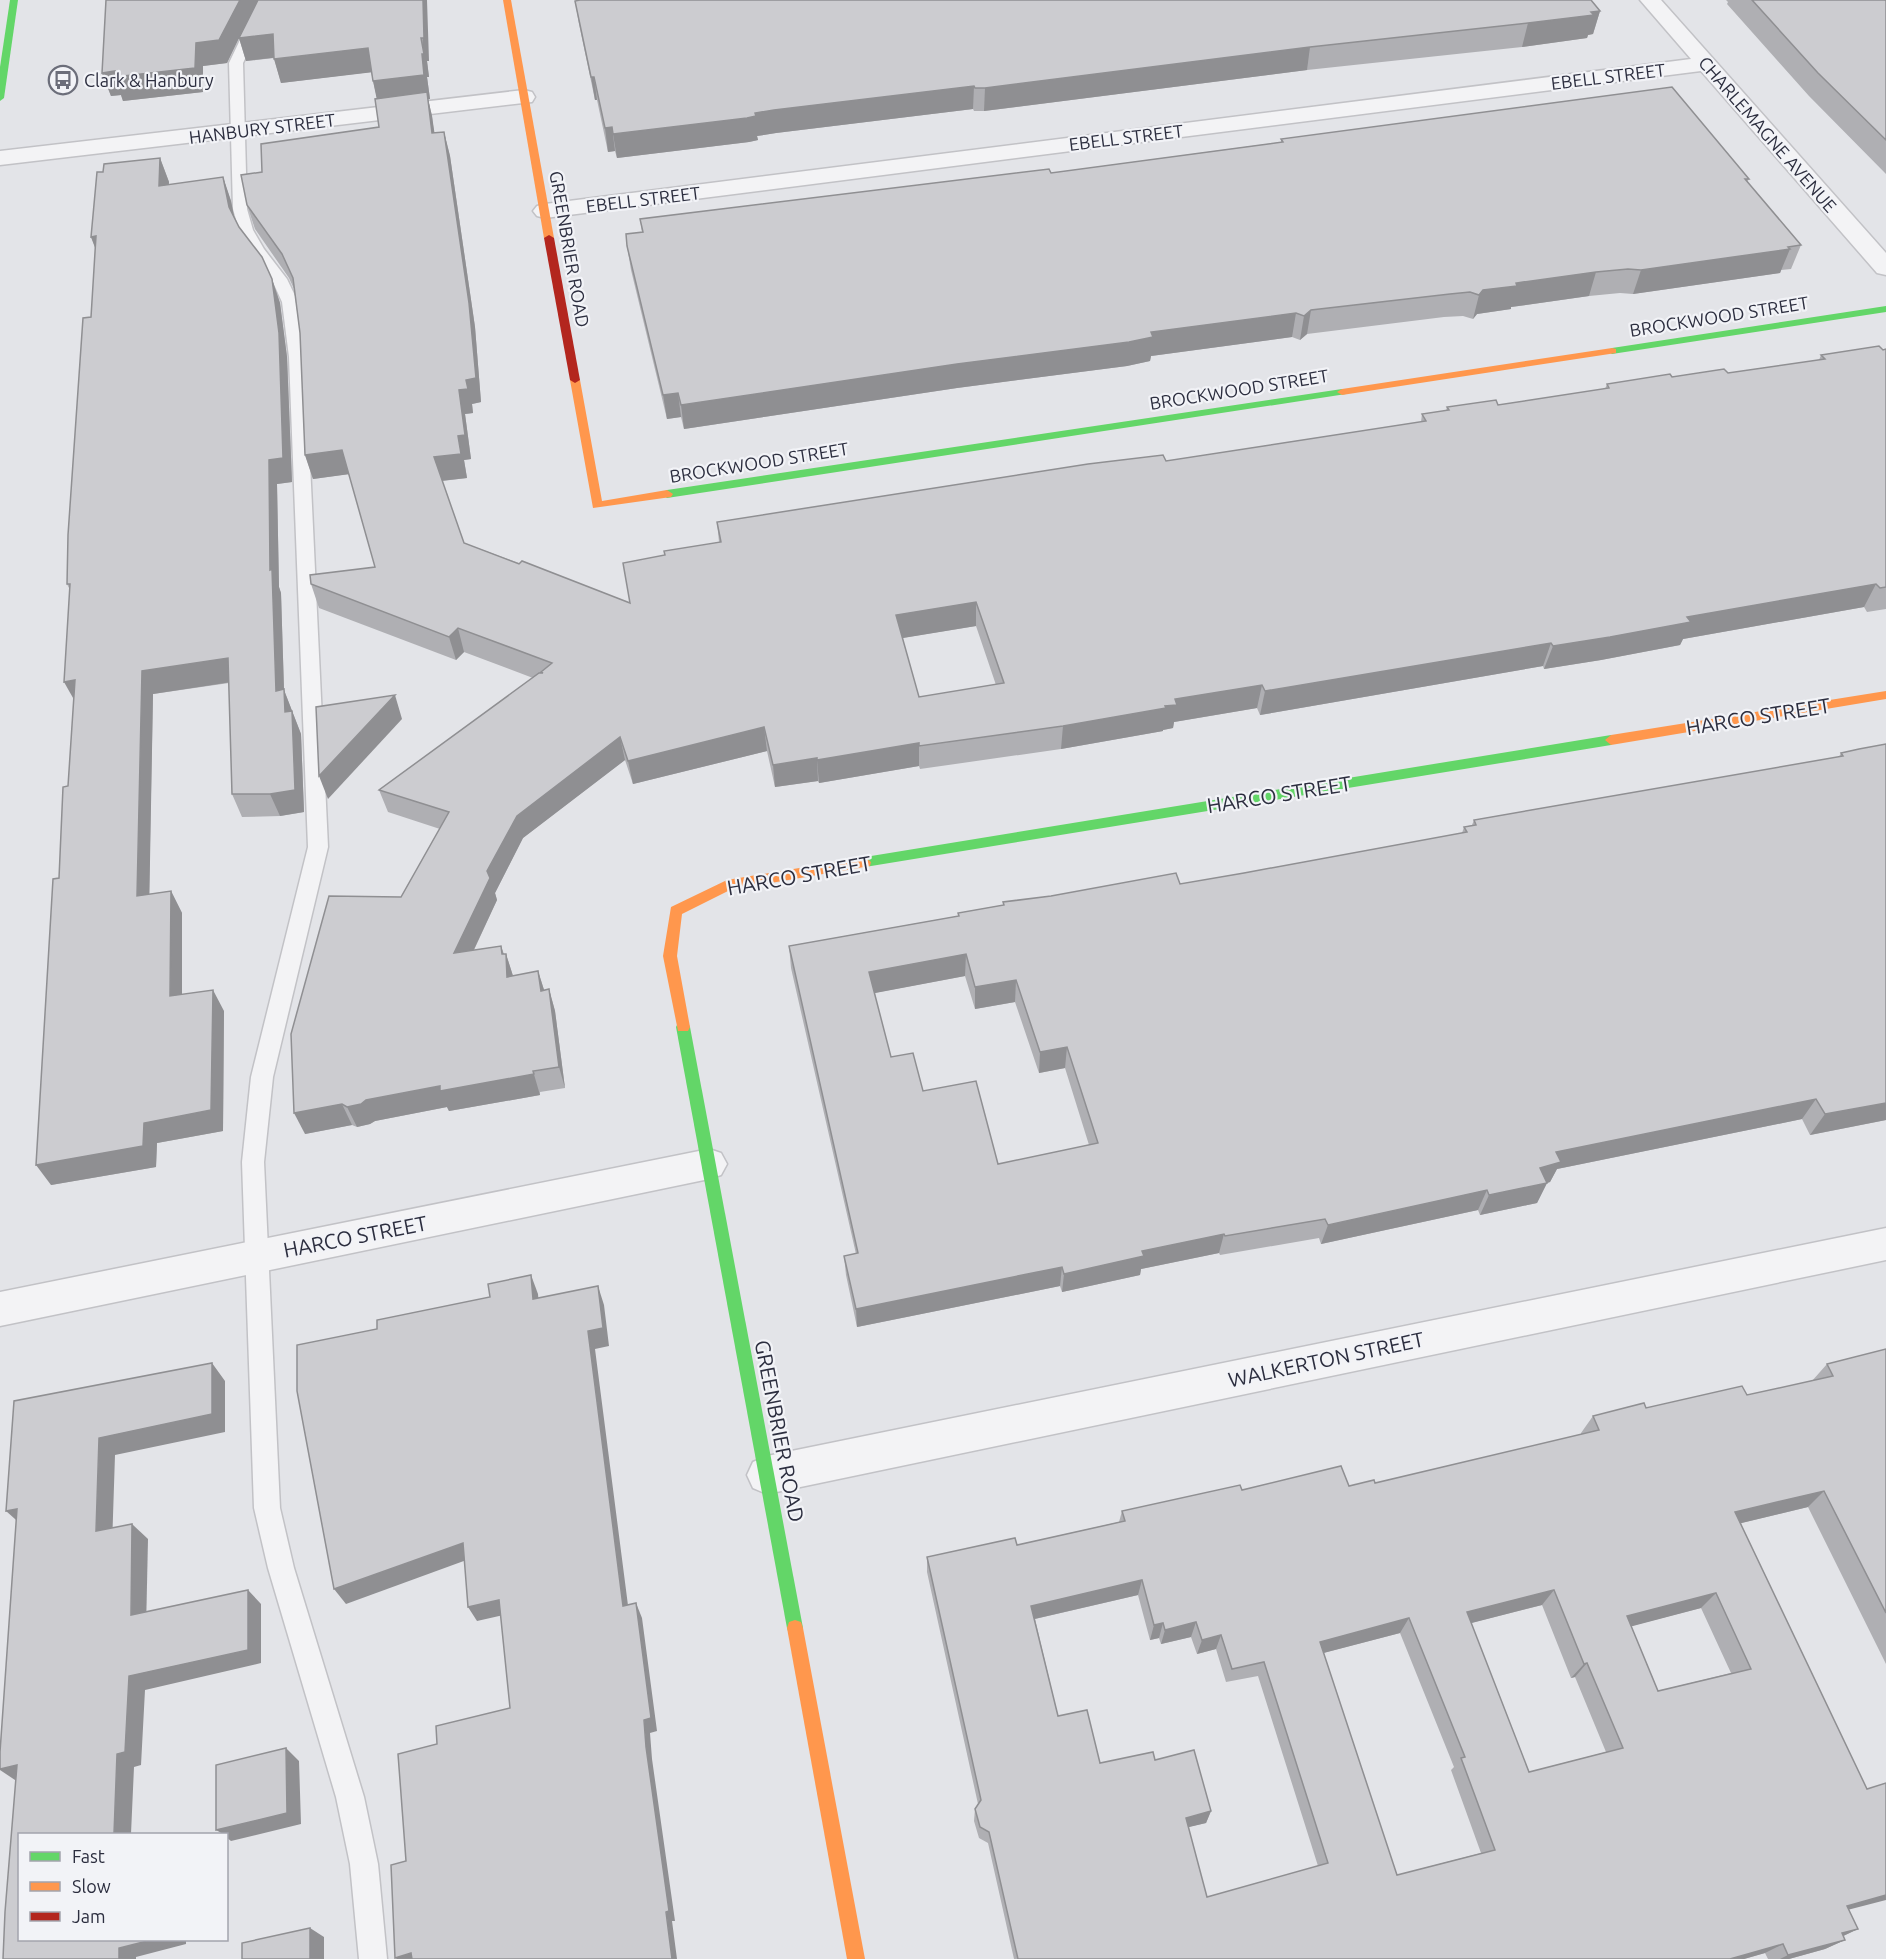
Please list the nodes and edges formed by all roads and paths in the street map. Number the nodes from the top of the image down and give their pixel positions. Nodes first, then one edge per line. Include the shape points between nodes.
1 (14, 0) edge
2 (266, 0) edge
3 (507, 0) edge
4 (1650, 0) edge
5 (1706, 64) junction
6 (524, 97) junction
7 (0, 98) edge
8 (236, 131) junction
9 (0, 158) edge
10 (545, 211) junction
11 (1886, 268) edge
12 (1886, 309) edge
13 (597, 505) joint
14 (1886, 695) edge
15 (676, 910) joint
16 (709, 1164) junction
17 (1886, 1244) edge
18 (258, 1256) junction
19 (0, 1309) edge
20 (767, 1475) junction
21 (373, 1959) edge
22 (856, 1959) edge

1 - 7 street
2 - 8 lane via 236,63
3 - 6 street, GREENBRIER ROAD
4 - 5 street, CHARLEMAGNE AVENUE
5 - 10 street, EBELL STREET
5 - 11 street, CHARLEMAGNE AVENUE
6 - 8 street, HANBURY STREET
6 - 10 street, GREENBRIER ROAD
8 - 9 street, HANBURY STREET
8 - 18 lane via 240,209 246,230 279,279 290,302 294,324 318,848 262,1077 253,1162
10 - 13 street, GREENBRIER ROAD
12 - 13 street, BROCKWOOD STREET
14 - 15 street, HARCO STREET via 727,885
15 - 16 street, GREENBRIER ROAD via 670,956
16 - 18 street, HARCO STREET
16 - 20 street, GREENBRIER ROAD
17 - 20 street, WALKERTON STREET
18 - 19 street, HARCO STREET
18 - 21 lane via 267,1508 281,1568 350,1797 364,1864
20 - 22 street, GREENBRIER ROAD

